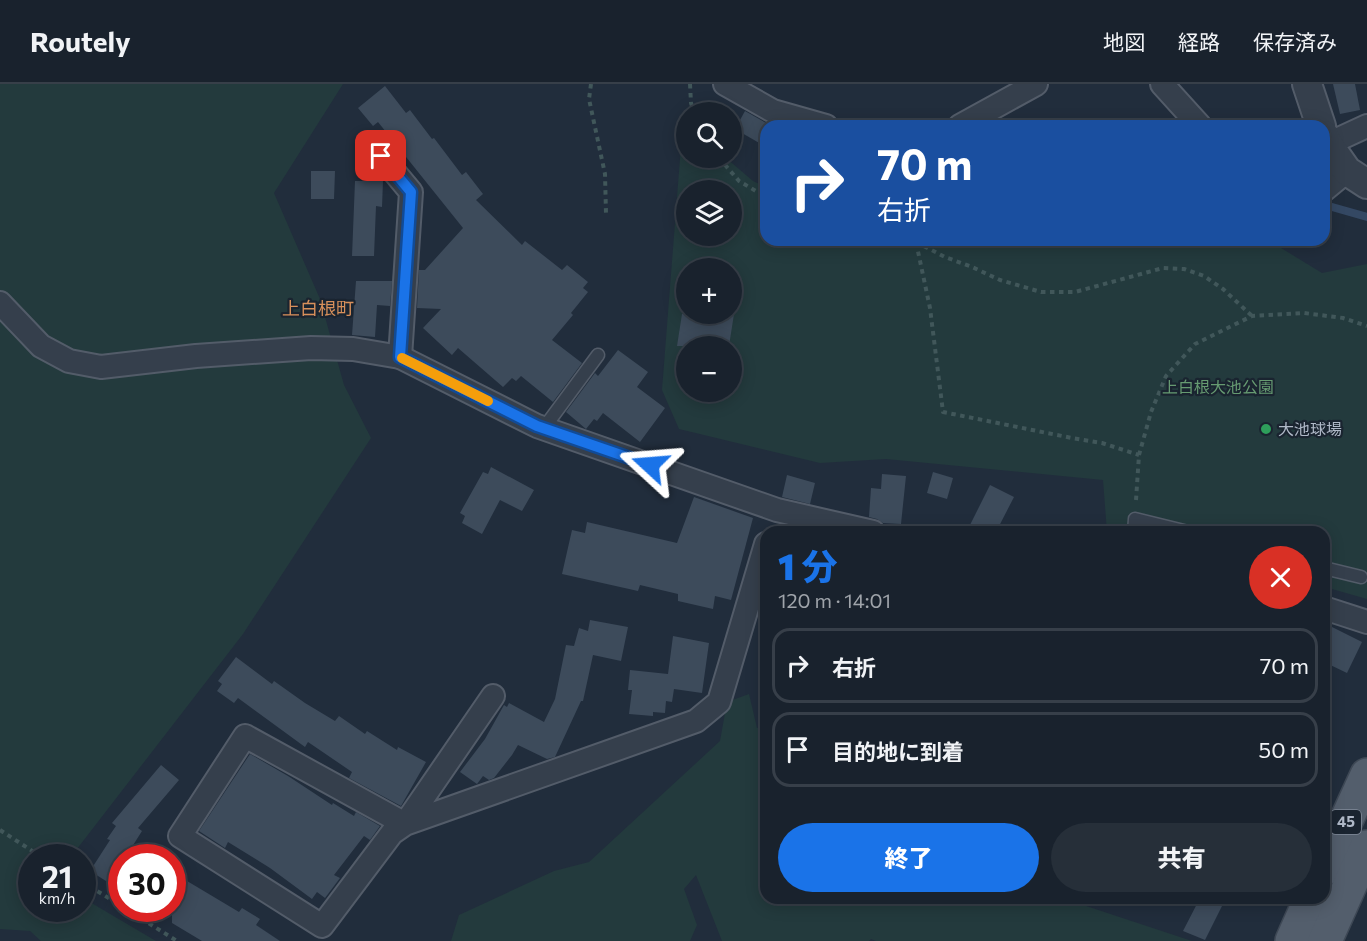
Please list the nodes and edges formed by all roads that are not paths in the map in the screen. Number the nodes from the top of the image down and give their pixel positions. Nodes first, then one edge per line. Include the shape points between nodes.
1 (725, 84) edge
2 (1036, 84) edge
3 (1161, 84) edge
4 (1307, 84) edge
5 (804, 120) edge
6 (971, 120) edge
7 (1194, 120) edge
8 (1319, 120) edge
9 (1367, 126) edge
10 (1330, 134) edge
11 (1330, 143) edge
12 (381, 156) dead end
13 (1357, 178) edge
14 (1330, 188) edge
15 (0, 303) edge
16 (598, 355) dead end
17 (400, 357) junction
18 (544, 428) junction
19 (777, 510) junction
20 (772, 526) edge
21 (847, 526) edge
22 (1134, 526) edge
23 (1164, 526) edge
24 (760, 564) edge
25 (1330, 569) edge
26 (1361, 577) dead end
27 (1330, 610) edge
28 (1367, 622) edge
29 (493, 696) dead end
30 (1367, 775) edge
31 (405, 824) junction
32 (1367, 847) edge
33 (1330, 856) edge
34 (1308, 904) edge
35 (317, 933) edge
36 (1292, 941) edge
37 (1325, 941) edge

1 - 5 street via 772,111
2 - 6 street
3 - 7 street
4 - 8 street
9 - 10 street
11 - 13 street
12 - 17 street via 411,192
13 - 14 street
15 - 17 street via 41,346 69,361 101,367 311,348 352,349
16 - 18 lane
17 - 18 street
18 - 19 street
19 - 20 street
19 - 21 street
22 - 23 lane via 1135,519
24 - 31 street via 719,702 696,721
25 - 26 lane
27 - 28 street
29 - 31 street
30 - 33 main road, 45
31 - 35 street via 392,833
31 - 35 street via 246,736 180,836
32 - 37 main road, 45
34 - 36 main road

